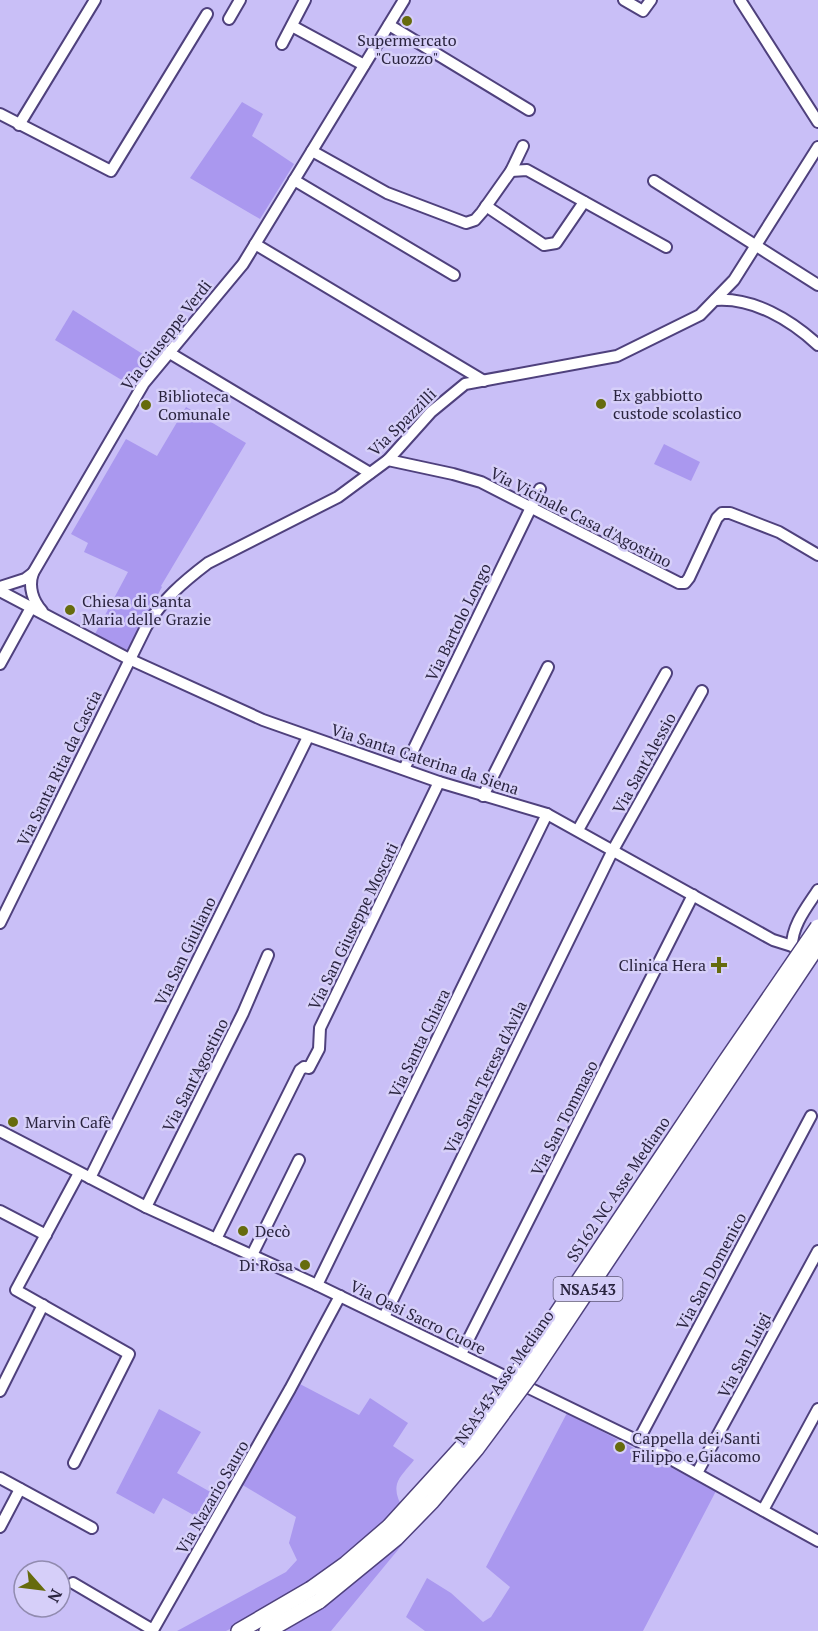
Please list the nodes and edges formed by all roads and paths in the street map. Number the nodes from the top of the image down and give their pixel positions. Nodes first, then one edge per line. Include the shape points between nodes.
1 (95, 0) edge
2 (240, 0) edge
3 (305, 0) edge
4 (389, 0) edge
5 (624, 0) edge
6 (651, 0) edge
7 (740, 0) edge
8 (402, 3) edge
9 (207, 14) dead end
10 (229, 19) dead end
11 (388, 25) junction
12 (292, 26) junction
13 (282, 44) dead end
14 (364, 65) junction
15 (529, 110) dead end
16 (0, 114) edge
17 (818, 122) edge
18 (19, 124) junction
19 (523, 146) dead end
20 (818, 147) edge
21 (312, 151) junction
22 (511, 171) junction
23 (294, 180) junction
24 (654, 181) dead end
25 (584, 202) junction
26 (486, 207) junction
27 (255, 244) junction
28 (666, 247) dead end
29 (756, 247) junction
30 (454, 275) dead end
31 (818, 285) edge
32 (715, 300) junction
33 (818, 345) edge
34 (168, 352) junction
35 (484, 381) junction
36 (388, 460) junction
37 (370, 474) junction
38 (540, 489) dead end
39 (531, 509) junction
40 (818, 555) edge
41 (29, 578) junction
42 (0, 589) edge
43 (19, 600) junction
44 (32, 606) junction
45 (43, 613) junction
46 (129, 659) junction
47 (0, 664) edge
48 (548, 666) dead end
49 (666, 673) dead end
50 (702, 691) dead end
51 (308, 736) junction
52 (404, 769) junction
53 (439, 782) junction
54 (483, 796) junction
55 (547, 814) junction
56 (578, 830) junction
57 (613, 850) junction
58 (818, 890) edge
59 (693, 895) junction
60 (0, 923) edge
61 (818, 927) edge
62 (818, 945) edge
63 (792, 946) junction
64 (818, 954) edge
65 (268, 955) dead end
66 (810, 1116) dead end
67 (0, 1131) edge
68 (299, 1160) dead end
69 (85, 1176) junction
70 (146, 1207) junction
71 (0, 1211) edge
72 (46, 1235) junction
73 (216, 1239) junction
74 (818, 1251) edge
75 (252, 1255) junction
76 (318, 1285) junction
77 (340, 1296) junction
78 (43, 1305) junction
79 (384, 1317) junction
80 (461, 1354) junction
81 (0, 1391) edge
82 (818, 1409) edge
83 (638, 1441) junction
84 (74, 1463) dead end
85 (697, 1473) junction
86 (0, 1478) edge
87 (20, 1489) junction
88 (763, 1510) junction
89 (0, 1527) edge
90 (92, 1528) dead end
91 (818, 1540) edge
92 (73, 1583) dead end
93 (315, 1595) junction
94 (239, 1631) edge
95 (267, 1631) edge

1 - 18 street
2 - 10 street
3 - 12 street
4 - 8 street
5 - 6 street via 643,11
7 - 17 street
8 - 11 street, Via Giuseppe Verdi
9 - 18 street via 111,171
11 - 14 street, Via Giuseppe Verdi
11 - 15 street
12 - 13 street
12 - 14 street
14 - 21 street, Via Giuseppe Verdi
16 - 18 street
19 - 22 street
20 - 29 street, Via Spazzilli
21 - 23 street, Via Giuseppe Verdi
21 - 26 street via 387,193 466,223 476,220
22 - 25 street via 526,170
22 - 26 street
23 - 27 street, Via Giuseppe Verdi
23 - 30 street
24 - 29 street
25 - 26 street via 556,243 544,245
25 - 28 street
27 - 34 street, Via Giuseppe Verdi via 243,264
27 - 35 street
29 - 31 street
29 - 32 street, Via Spazzilli
32 - 33 street via 731,299 779,317
32 - 35 street, Via Spazzilli via 700,315 617,356
34 - 37 street
34 - 41 street, Via Giuseppe Verdi via 144,383
35 - 36 street, Via Spazzilli via 465,384 431,412
36 - 37 street, Via Spazzilli
36 - 39 street, Via Vicinale Casa d'Agostino via 481,482
37 - 46 street, Via Spazzilli via 338,497 208,563 158,607
38 - 39 street, Via Bartolo Longo
39 - 40 street, Via Vicinale Casa d'Agostino via 679,583 689,578 722,513 779,532
39 - 52 street, Via Bartolo Longo
41 - 42 street
41 - 43 street, Via Giuseppe Verdi via 26,595
41 - 45 street
42 - 43 street, Via Santa Caterina da Siena
43 - 44 street, Via Santa Caterina da Siena
44 - 45 street, Via Santa Caterina da Siena
44 - 47 street
45 - 46 street, Via Santa Caterina da Siena
46 - 51 street, Via Santa Caterina da Siena via 263,720
46 - 60 street, Via Santa Rita da Cascia
48 - 54 street
49 - 56 street
50 - 57 street, Via Sant'Alessio
51 - 52 street, Via Santa Caterina da Siena
51 - 69 street, Via San Giuliano
52 - 53 street, Via Santa Caterina da Siena
53 - 54 street, Via Santa Caterina da Siena
53 - 73 street, Via San Giuseppe Moscati via 320,1028 319,1049 309,1068 300,1070
54 - 55 street, Via Santa Caterina da Siena
55 - 56 street, Via Santa Caterina da Siena
55 - 76 street, Via Santa Chiara
56 - 57 street, Via Santa Caterina da Siena
57 - 59 street, Via Santa Caterina da Siena
57 - 79 street, Via Santa Teresa d'Avila
58 - 63 street via 795,927
59 - 63 street, Via Santa Caterina da Siena via 773,940
59 - 80 street, Via San Tommaso
61 - 93 highway, SS162 NC Asse Mediano, bridge via 522,1366 462,1447 389,1527
62 - 93 highway, NSA543 Asse Mediano / NSA543, bridge via 530,1376 476,1449 396,1538
63 - 64 street, Via Santa Caterina da Siena
65 - 70 street, Via Sant'Agostino
66 - 83 street, Via San Domenico
67 - 69 street, Via Oasi Sacro Cuore
68 - 75 street
69 - 70 street, Via Oasi Sacro Cuore
69 - 72 street, Via San Giuliano
70 - 73 street, Via Oasi Sacro Cuore
71 - 72 street
72 - 78 street, Via San Giuliano via 16,1290
73 - 75 street, Via Oasi Sacro Cuore
74 - 85 street, Via San Luigi
75 - 76 street, Via Oasi Sacro Cuore
76 - 77 street, Via Oasi Sacro Cuore
77 - 79 street, Via Oasi Sacro Cuore
77 - 92 street, Via Nazario Sauro via 153,1630
78 - 81 street
78 - 84 street via 129,1354
79 - 80 street, Via Oasi Sacro Cuore
80 - 83 street, Via Oasi Sacro Cuore
82 - 88 street
83 - 85 street, Via Oasi Sacro Cuore
85 - 88 street, Via Oasi Sacro Cuore
86 - 87 street
87 - 89 street
87 - 90 street
88 - 91 street, Via Oasi Sacro Cuore
93 - 94 highway, NSA543 Asse Mediano / NSA543
93 - 95 highway, NSA543 Asse Mediano / NSA543

